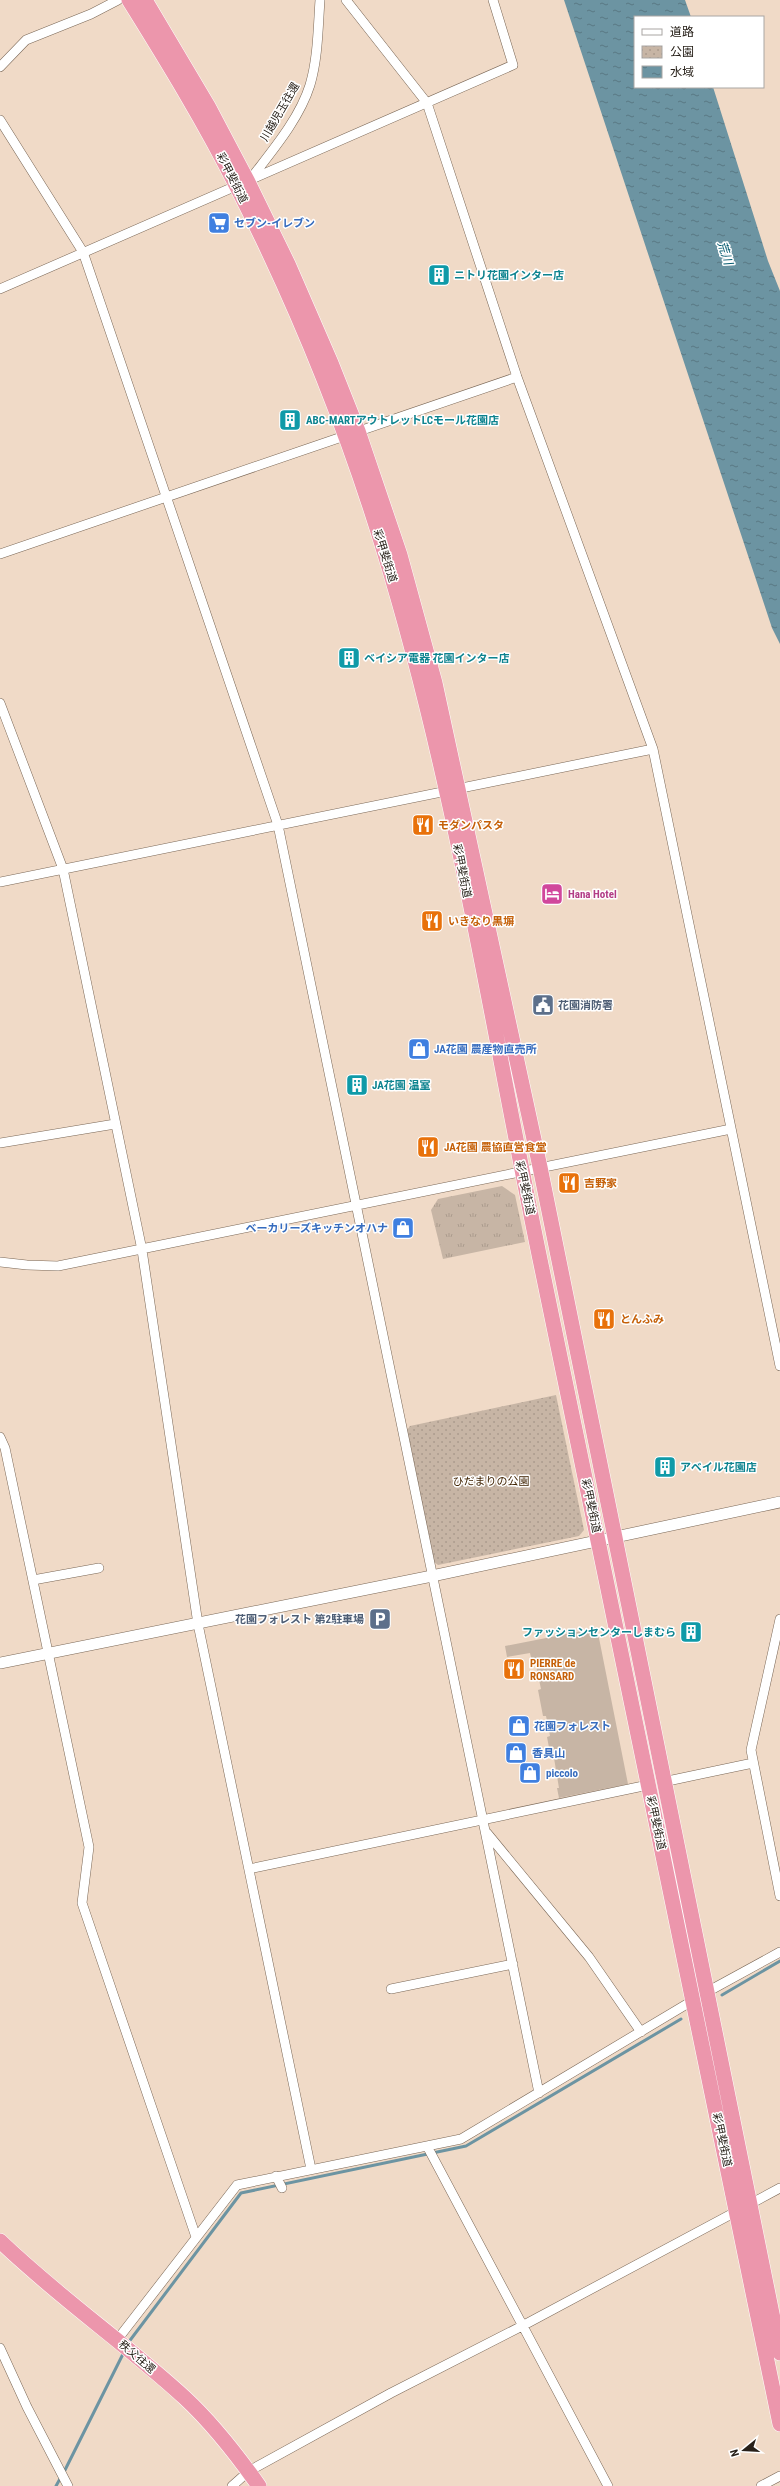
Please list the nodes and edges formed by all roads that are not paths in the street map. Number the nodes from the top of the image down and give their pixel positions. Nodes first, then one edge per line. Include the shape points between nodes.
1 (118, 0) edge
2 (129, 0) edge
3 (145, 0) edge
4 (320, 0) edge
5 (346, 0) edge
6 (493, 0) edge
7 (0, 67) edge
8 (427, 103) junction
9 (0, 120) edge
10 (243, 184) junction
11 (83, 252) junction
12 (0, 289) edge
13 (517, 377) junction
14 (351, 434) junction
15 (167, 496) junction
16 (0, 554) edge
17 (0, 703) edge
18 (653, 749) junction
19 (452, 790) junction
20 (278, 825) junction
21 (63, 869) junction
22 (0, 882) edge
23 (115, 1124) junction
24 (731, 1129) junction
25 (0, 1143) edge
26 (540, 1167) junction
27 (522, 1171) junction
28 (356, 1205) junction
29 (142, 1250) junction
30 (0, 1262) edge
31 (780, 1366) edge
32 (0, 1437) edge
33 (780, 1502) edge
34 (614, 1538) junction
35 (599, 1541) junction
36 (99, 1568) dead end
37 (432, 1576) junction
38 (33, 1580) junction
39 (780, 1619) edge
40 (198, 1624) junction
41 (49, 1654) junction
42 (0, 1663) edge
43 (752, 1763) junction
44 (663, 1782) junction
45 (648, 1785) junction
46 (484, 1819) junction
47 (486, 1832) junction
48 (249, 1869) junction
49 (780, 1896) edge
50 (780, 1952) edge
51 (513, 1964) junction
52 (391, 1989) dead end
53 (707, 1992) junction
54 (693, 2001) junction
55 (641, 2032) junction
56 (539, 2093) junction
57 (427, 2146) junction
58 (311, 2170) junction
59 (276, 2176) junction
60 (282, 2188) dead end
61 (780, 2188) edge
62 (750, 2204) junction
63 (737, 2212) junction
64 (196, 2237) junction
65 (0, 2241) edge
66 (524, 2325) junction
67 (117, 2340) junction
68 (0, 2348) edge
69 (780, 2353) edge
70 (780, 2424) edge
71 (249, 2471) junction
72 (780, 2476) edge
73 (67, 2484) edge
74 (232, 2486) edge
75 (259, 2486) edge
76 (608, 2486) edge
77 (761, 2486) edge

1 - 7 street via 26,40
2 - 10 highway, 彩甲斐街道
3 - 10 highway, 彩甲斐街道 via 208,106
4 - 10 street, 川越児玉往還 via 316,55 309,86 293,118
5 - 8 street
6 - 8 street via 513,65
8 - 10 street
8 - 13 street
9 - 11 street
10 - 11 street
10 - 14 highway, 彩甲斐街道 via 280,277
11 - 12 street
11 - 15 street
13 - 14 street
13 - 18 street
14 - 15 street
14 - 19 highway, 彩甲斐街道
15 - 16 street
15 - 20 street
17 - 21 street
18 - 19 street
18 - 24 street
19 - 20 street
19 - 26 highway, 彩甲斐街道
19 - 27 highway, 彩甲斐街道
20 - 21 street
20 - 28 street
21 - 22 street
21 - 23 street
23 - 25 street
23 - 29 street
24 - 26 street
24 - 31 street
26 - 27 street
26 - 34 highway, 彩甲斐街道
27 - 28 street
27 - 35 highway, 彩甲斐街道
28 - 29 street
28 - 37 street
29 - 30 street via 58,1266 27,1266
29 - 40 street
32 - 38 street via 5,1448
33 - 34 street
34 - 35 street
34 - 44 highway, 彩甲斐街道
35 - 37 street
35 - 45 highway, 彩甲斐街道
36 - 38 street
37 - 40 street
37 - 46 street
38 - 41 street
39 - 43 street via 751,1750
40 - 41 street
40 - 48 street
41 - 42 street
41 - 64 street via 89,1848 82,1903
43 - 44 street
43 - 49 street
44 - 53 highway, 彩甲斐街道
45 - 46 street
45 - 54 highway, 彩甲斐街道
46 - 47 street
46 - 48 street
47 - 51 street
47 - 55 street via 589,1957
48 - 58 street
50 - 53 street
51 - 52 street
51 - 56 street
53 - 54 street
53 - 62 highway, 彩甲斐街道
54 - 55 street
54 - 63 highway, 彩甲斐街道
55 - 56 street
56 - 57 street via 461,2138
57 - 58 street
57 - 66 street
58 - 59 street
59 - 60 street
59 - 64 street via 237,2185
61 - 62 street
62 - 63 street
62 - 69 highway, 彩甲斐街道
63 - 66 street
63 - 70 highway, 彩甲斐街道
64 - 67 street
65 - 67 highway, 秩父往還 via 35,2275
66 - 71 street via 391,2393
66 - 76 street
67 - 71 highway, 秩父往還 via 186,2399
68 - 73 street via 26,2407
71 - 74 street
71 - 75 highway, 秩父往還
72 - 77 street

